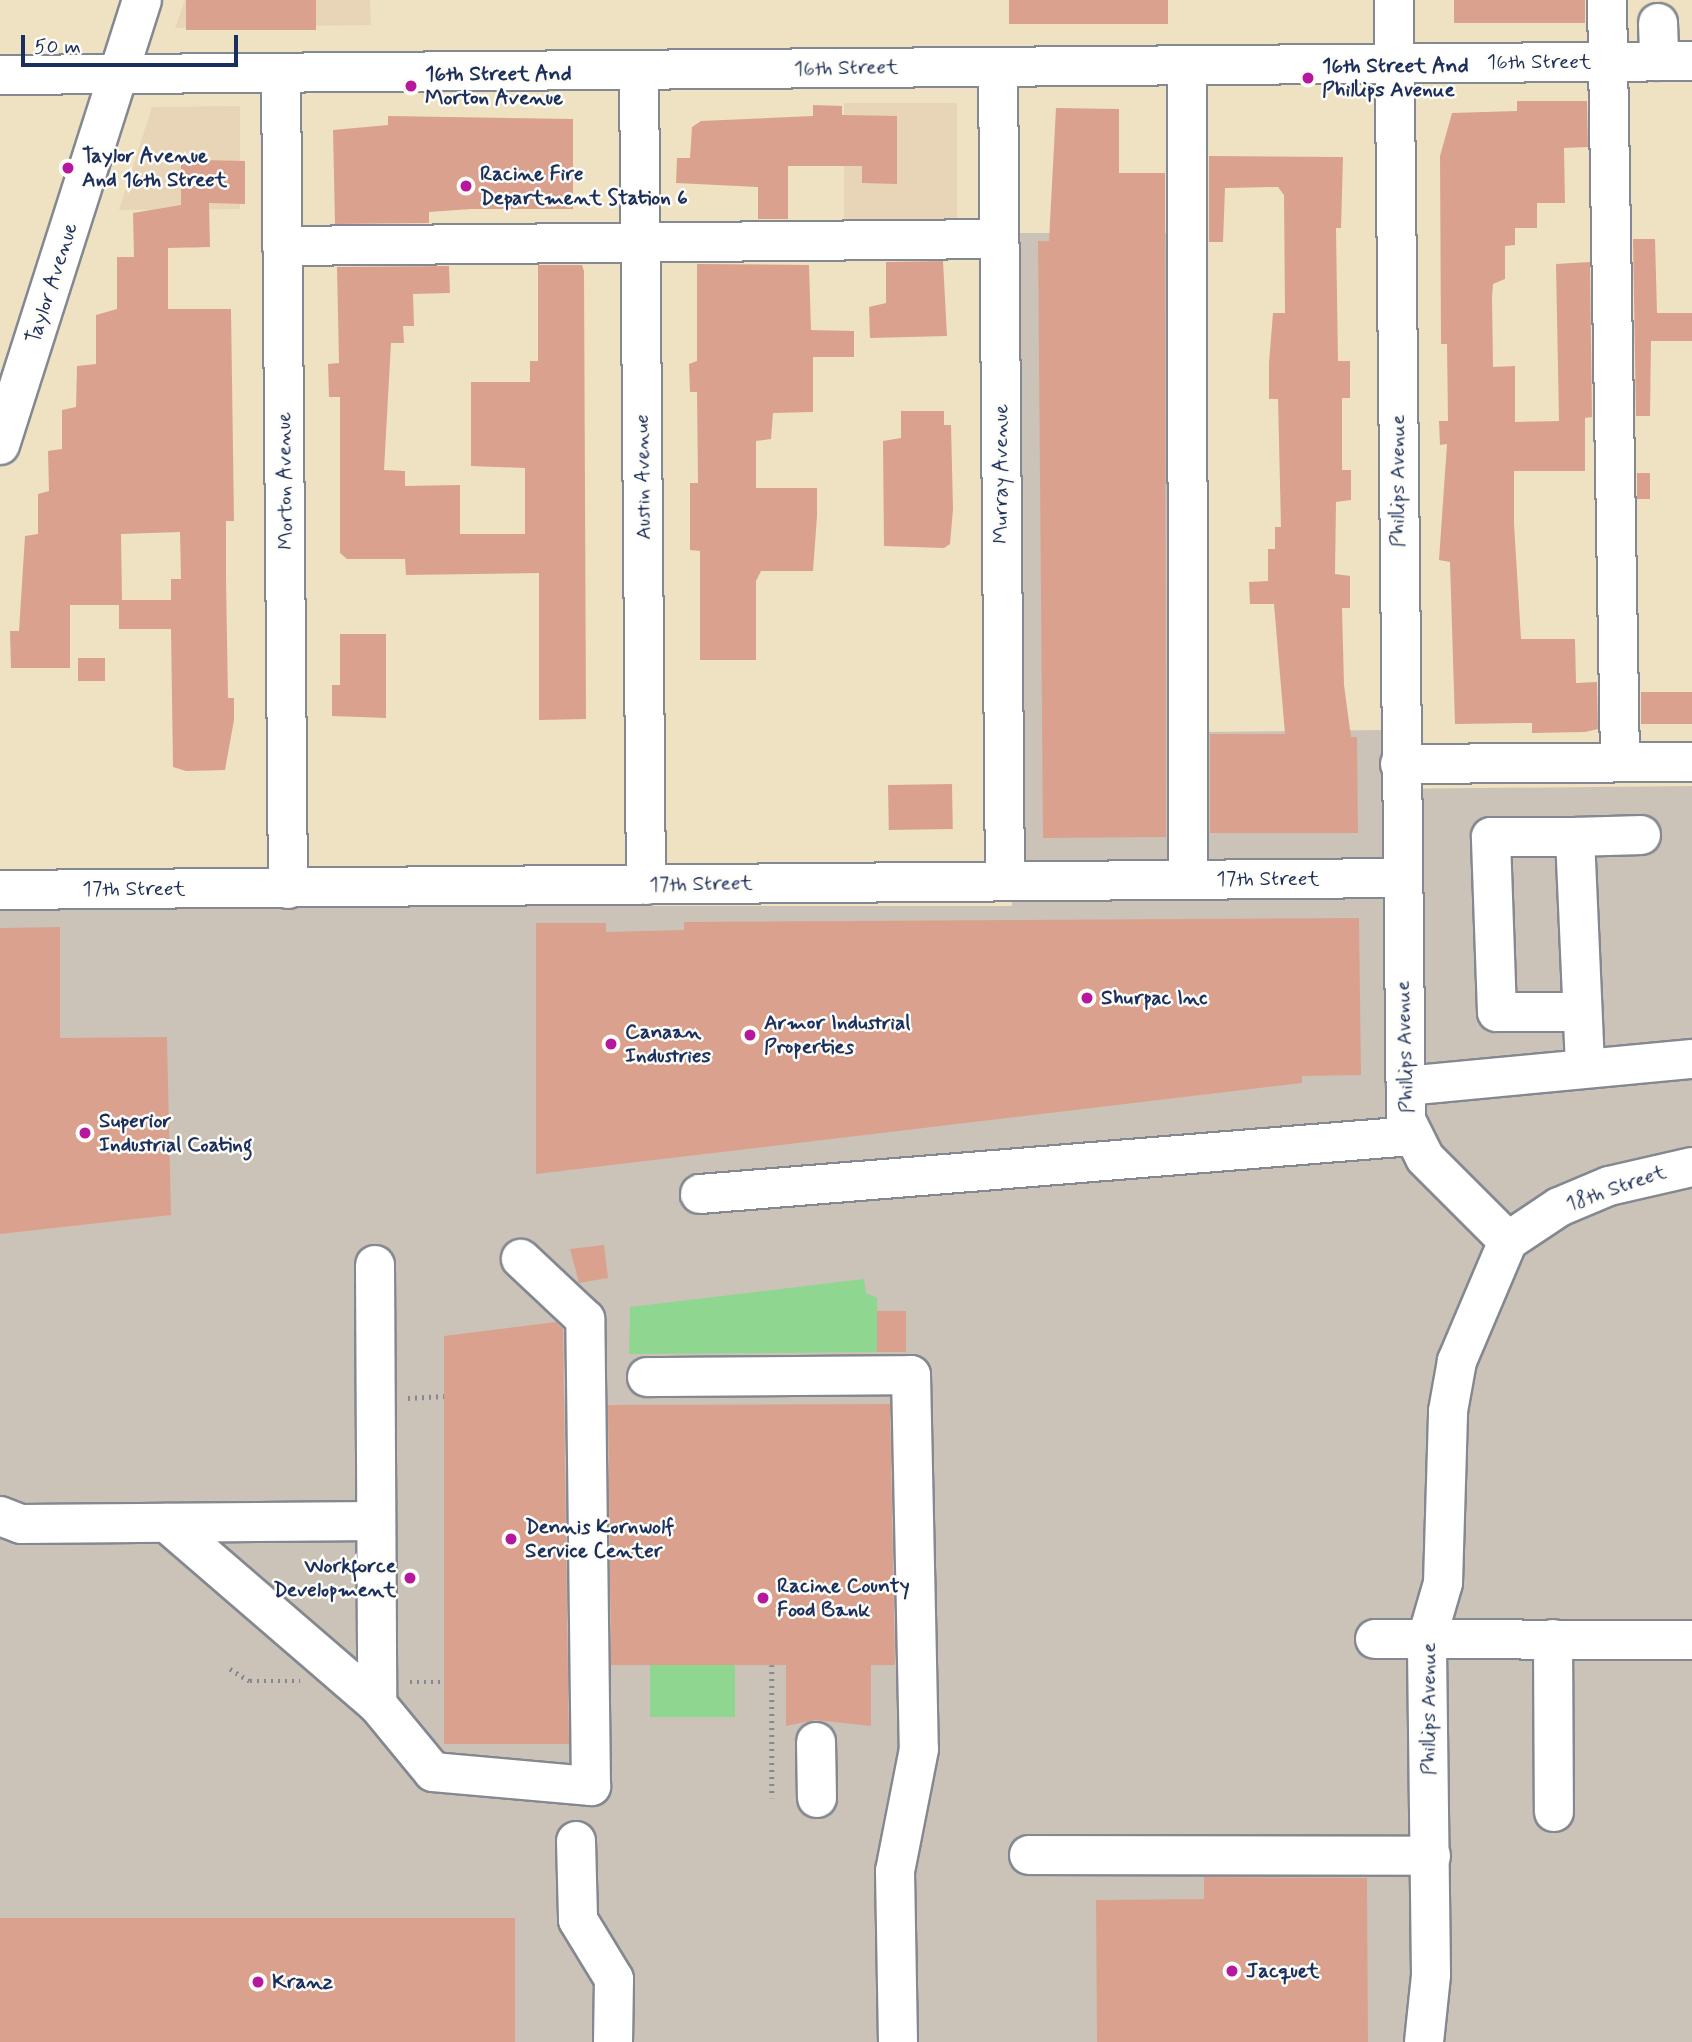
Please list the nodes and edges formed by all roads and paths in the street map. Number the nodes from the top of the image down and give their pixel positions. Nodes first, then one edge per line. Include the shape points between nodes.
1 (142, 0) edge
2 (1394, 0) edge
3 (1607, 0) edge
4 (1658, 23) dead end
5 (1608, 61) junction
6 (1675, 61) edge
7 (1394, 63) junction
8 (1187, 65) junction
9 (998, 67) junction
10 (639, 70) junction
11 (281, 73) junction
12 (118, 74) junction
13 (0, 75) edge
14 (999, 239) junction
15 (640, 241) junction
16 (282, 246) junction
17 (0, 445) edge
18 (1620, 762) junction
19 (1692, 762) edge
20 (1400, 764) junction
21 (1641, 835) dead end
22 (1575, 837) junction
23 (1401, 878) junction
24 (1188, 880) junction
25 (1004, 881) junction
26 (646, 885) junction
27 (288, 889) junction
28 (0, 890) edge
29 (1581, 1012) junction
30 (1692, 1059) edge
31 (1585, 1067) junction
32 (1406, 1086) junction
33 (1411, 1136) junction
34 (1692, 1167) edge
35 (700, 1194) dead end
36 (1508, 1241) junction
37 (521, 1259) dead end
38 (375, 1265) dead end
39 (647, 1377) dead end
40 (444, 1396) dead end
41 (408, 1398) dead end
42 (0, 1516) edge
43 (376, 1521) junction
44 (167, 1522) junction
45 (1427, 1638) junction
46 (1375, 1639) dead end
47 (1553, 1639) junction
48 (1692, 1640) edge
49 (772, 1665) dead end
50 (230, 1669) dead end
51 (310, 1682) dead end
52 (410, 1682) dead end
53 (444, 1682) dead end
54 (377, 1704) junction
55 (816, 1742) dead end
56 (772, 1798) dead end
57 (817, 1798) dead end
58 (1554, 1812) dead end
59 (576, 1841) dead end
60 (1029, 1855) dead end
61 (1431, 1856) junction
62 (613, 2042) edge
63 (898, 2042) edge
64 (1424, 2042) edge

1 - 12 street, Taylor Avenue
2 - 7 street, Phillips Avenue
3 - 5 street
4 - 6 street
5 - 6 street, 16th Street
5 - 7 street, 16th Street
5 - 18 street
7 - 8 street, 16th Street
7 - 20 street, Phillips Avenue
8 - 9 street, 16th Street
8 - 24 street
9 - 10 street, 16th Street
9 - 14 street, Murray Avenue
10 - 11 street, 16th Street
10 - 15 street, Austin Avenue
11 - 12 street, 16th Street
11 - 16 street, Morton Avenue
12 - 13 street, 16th Street
12 - 17 street, Taylor Avenue
14 - 15 street
14 - 25 street, Murray Avenue
15 - 16 street
15 - 26 street, Austin Avenue
16 - 27 street, Morton Avenue
18 - 19 street
18 - 20 street
20 - 23 street, Phillips Avenue
21 - 22 street
22 - 29 street
22 - 29 street via 1491,837 1497,1012
23 - 24 street, 17th Street
23 - 32 street, Phillips Avenue
24 - 25 street, 17th Street
25 - 26 street, 17th Street
26 - 27 street, 17th Street
27 - 28 street, 17th Street
29 - 31 street
30 - 31 street
31 - 32 street
32 - 33 street, Phillips Avenue
33 - 35 street
33 - 36 street, Phillips Avenue
34 - 36 street, 18th Street via 1609,1186 1559,1207
36 - 45 street, Phillips Avenue via 1457,1361 1448,1411 1443,1583
37 - 54 street via 585,1319 591,1786 433,1772
38 - 43 street
39 - 63 street via 911,1375 919,1749 895,1871
40 - 41 path
42 - 44 street via 21,1524
43 - 44 street
43 - 54 street
44 - 54 street
45 - 46 street
45 - 47 street
45 - 61 street, Phillips Avenue
47 - 48 street
47 - 58 street
49 - 56 path
50 - 51 path via 250,1681
52 - 53 path
55 - 57 street
59 - 62 street via 578,1920 614,1979
60 - 61 street
61 - 64 street, Phillips Avenue

